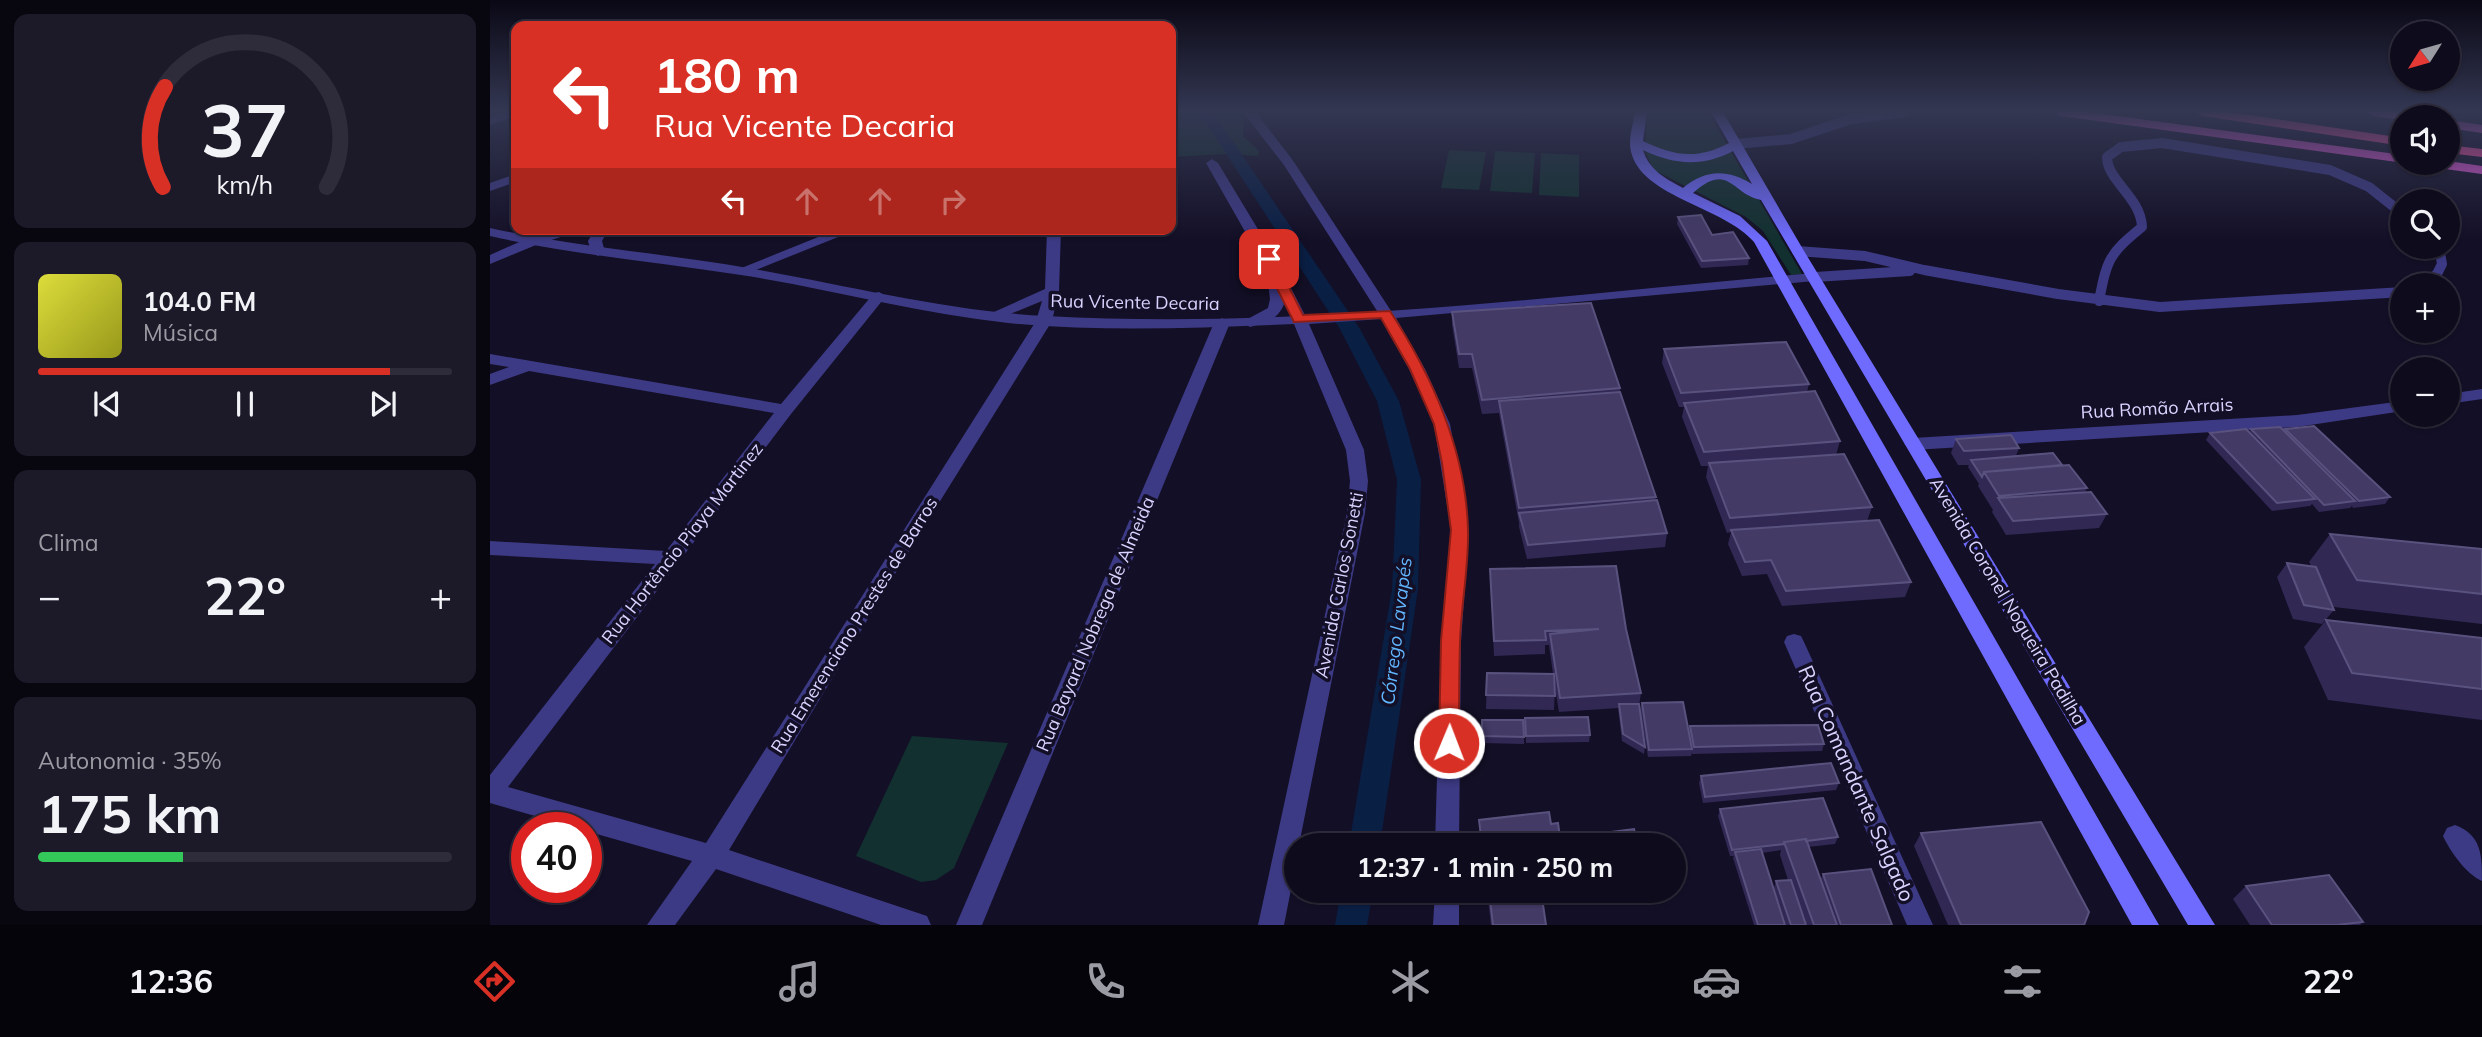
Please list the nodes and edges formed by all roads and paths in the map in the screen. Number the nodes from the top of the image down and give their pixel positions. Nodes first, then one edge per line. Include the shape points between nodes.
1 (1284, 155) edge
2 (1638, 155) edge
3 (1664, 155) edge
4 (1716, 155) edge
5 (1742, 155) edge
6 (2110, 155) edge
7 (2238, 155) edge
8 (1289, 162) joint
9 (1212, 163) dead end
10 (2460, 167) edge
11 (2482, 170) edge
12 (511, 180) edge
13 (490, 187) edge
14 (1685, 193) junction
15 (1768, 202) junction
16 (2390, 204) edge
17 (490, 232) edge
18 (556, 235) edge
19 (598, 235) edge
20 (835, 235) edge
21 (1054, 235) edge
22 (531, 242) junction
23 (1797, 251) junction
24 (598, 252) junction
25 (1269, 259) junction
26 (490, 260) edge
27 (1924, 270) junction
28 (741, 271) junction
29 (1815, 277) junction
30 (1784, 279) junction
31 (1052, 290) junction
32 (2390, 293) edge
33 (879, 296) junction
34 (2099, 301) junction
35 (1434, 310) junction
36 (1378, 315) junction
37 (993, 316) junction
38 (1308, 319) junction
39 (1044, 321) junction
40 (1250, 322) junction
41 (1222, 323) junction
42 (1404, 345) junction
43 (490, 359) edge
44 (526, 366) junction
45 (490, 380) edge
46 (2482, 394) edge
47 (2460, 397) edge
48 (2390, 408) edge
49 (785, 410) junction
50 (1913, 444) junction
51 (490, 548) edge
52 (670, 558) junction
53 (1794, 642) dead end
54 (490, 792) edge
55 (1447, 833) edge
56 (2455, 836) dead end
57 (712, 856) junction
58 (2482, 869) edge
59 (1447, 903) edge
60 (660, 925) edge
61 (918, 925) edge
62 (969, 925) edge
63 (1271, 925) edge
64 (1446, 925) edge
65 (1920, 925) edge
66 (2146, 925) edge
67 (2202, 925) edge

1 - 8 lane
2 - 14 main road, Avenida Coronel Nogueira Padilha via 1660,180
3 - 4 main road via 1691,160
5 - 15 main road, Avenida Coronel Nogueira Padilha
6 - 34 lane via 2107,165 2143,218 2142,228 2114,250 2105,268
7 - 16 lane via 2330,170 2369,187
8 - 36 street
9 - 25 street, Avenida Carlos Sonetti
10 - 11 highway
12 - 13 street
14 - 15 main road via 1702,178 1723,175 1743,182
14 - 30 main road, Avenida Coronel Nogueira Padilha via 1748,227
15 - 23 main road, Avenida Coronel Nogueira Padilha
17 - 22 street, Rua Vicente Decaria
18 - 22 street
19 - 24 street
20 - 28 street
21 - 31 street, Rua Emerenciano Prestes de Barros
22 - 24 street, Rua Vicente Decaria
22 - 26 street
23 - 27 lane via 1865,256
23 - 29 main road, Avenida Coronel Nogueira Padilha
24 - 28 street, Rua Vicente Decaria
25 - 38 street, Avenida Carlos Sonetti
25 - 40 street, Avenida Carlos Sonetti via 1279,296 1277,307 1272,314
27 - 29 lane
27 - 34 lane
28 - 33 street, Rua Vicente Decaria
29 - 30 street
29 - 50 main road, Avenida Coronel Nogueira Padilha
30 - 35 street, Rua Vicente Decaria
30 - 66 main road, Avenida Coronel Nogueira Padilha
31 - 37 street
31 - 39 street, Rua Emerenciano Prestes de Barros
32 - 34 lane via 2201,307
33 - 37 street, Rua Vicente Decaria
33 - 49 street, Rua Hortêncio Piaya Martinez
35 - 36 street, Rua Vicente Decaria
35 - 42 street via 1407,326
36 - 38 street, Rua Vicente Decaria
36 - 42 street
37 - 39 street, Rua Vicente Decaria
38 - 40 street, Rua Vicente Decaria
38 - 63 street, Avenida Carlos Sonetti via 1354,450 1359,481
39 - 41 street, Rua Vicente Decaria
39 - 57 street, Rua Emerenciano Prestes de Barros
40 - 41 street, Rua Vicente Decaria
41 - 62 street, Rua Bayard Nobrega de Almeida
42 - 55 street via 1441,424 1460,530 1451,641
43 - 44 street
44 - 45 street
44 - 49 street
46 - 47 street
48 - 50 street, Rua Romão Arrais via 2297,421
49 - 52 street, Rua Hortêncio Piaya Martinez
50 - 67 main road, Avenida Coronel Nogueira Padilha
51 - 52 street
52 - 54 street, Rua Hortêncio Piaya Martinez
53 - 65 street, Rua Comandante Salgado
54 - 57 street
56 - 58 street
57 - 60 street, Rua Emerenciano Prestes de Barros
57 - 61 street
59 - 64 street

